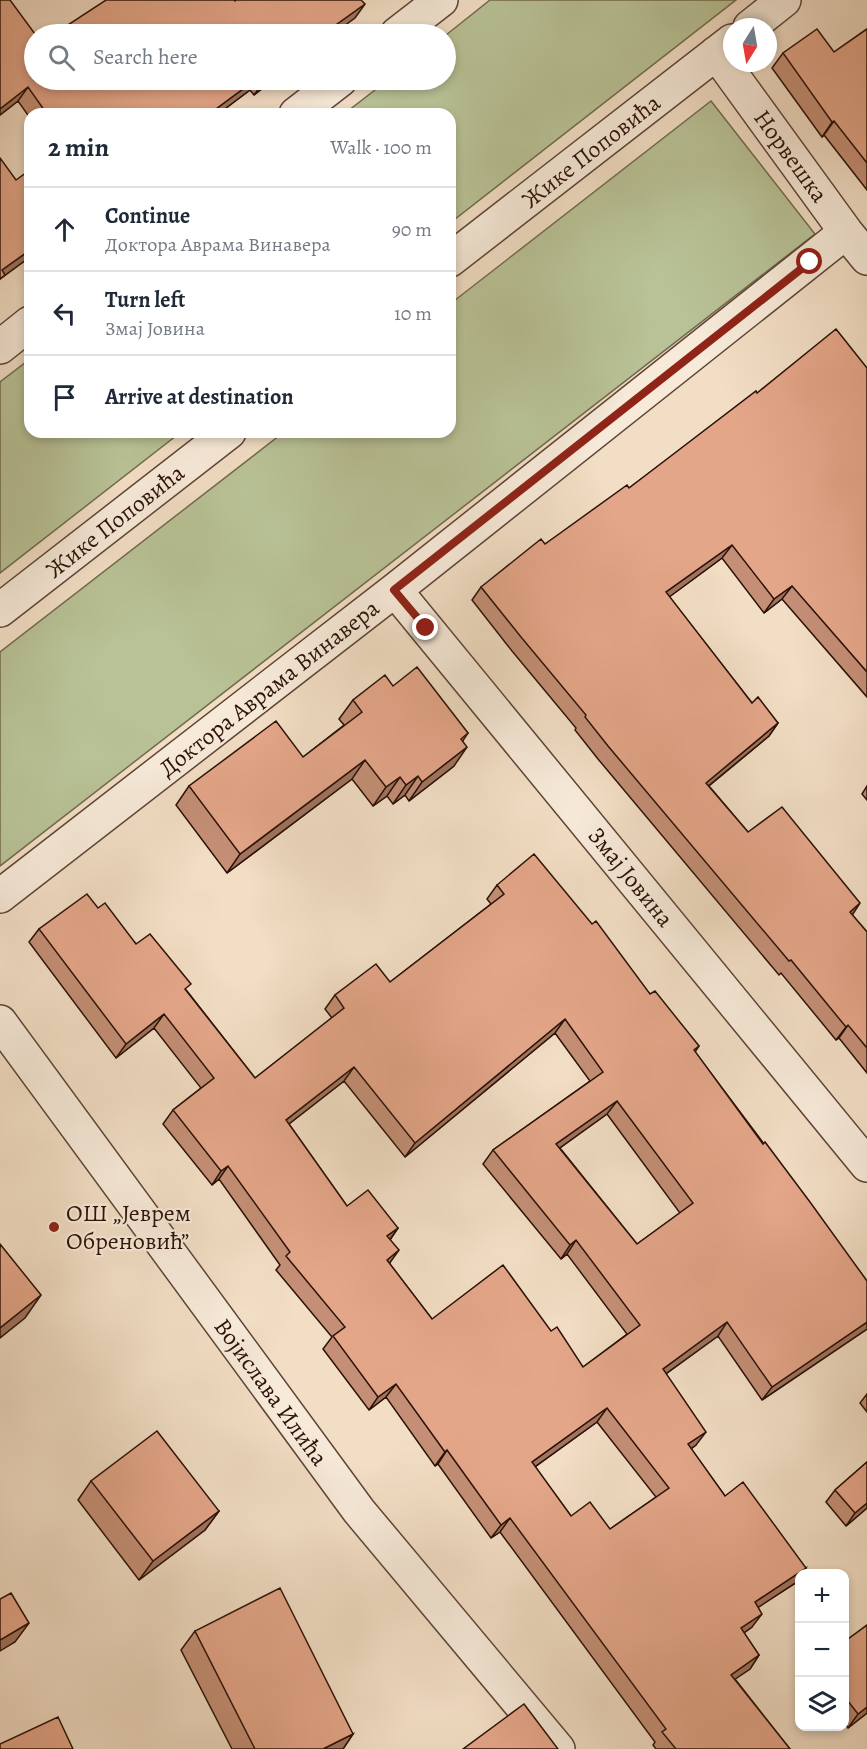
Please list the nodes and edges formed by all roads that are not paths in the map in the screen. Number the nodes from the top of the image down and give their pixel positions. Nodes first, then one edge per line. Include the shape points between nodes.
1 (441, 0) edge
2 (784, 0) edge
3 (761, 18) edge
4 (410, 24) edge
5 (723, 48) edge
6 (740, 72) edge
7 (327, 90) edge
8 (304, 108) edge
9 (846, 232) junction
10 (456, 255) edge
11 (867, 258) edge
12 (24, 328) edge
13 (0, 346) edge
14 (221, 438) edge
15 (394, 590) junction
16 (0, 610) edge
17 (0, 896) edge
18 (0, 1022) edge
19 (867, 1165) edge
20 (558, 1749) edge

1 - 4 street
2 - 3 street
5 - 10 street, Жике Поповића
6 - 9 street, Норвешка
7 - 8 street
9 - 11 street, Норвешка
9 - 15 street, Доктора Аврама Винавера
12 - 13 street
14 - 16 street, Жике Поповића
15 - 17 street, Доктора Аврама Винавера
15 - 19 street, Змај Јовина
18 - 20 street, Војислава Илића via 359,1511

